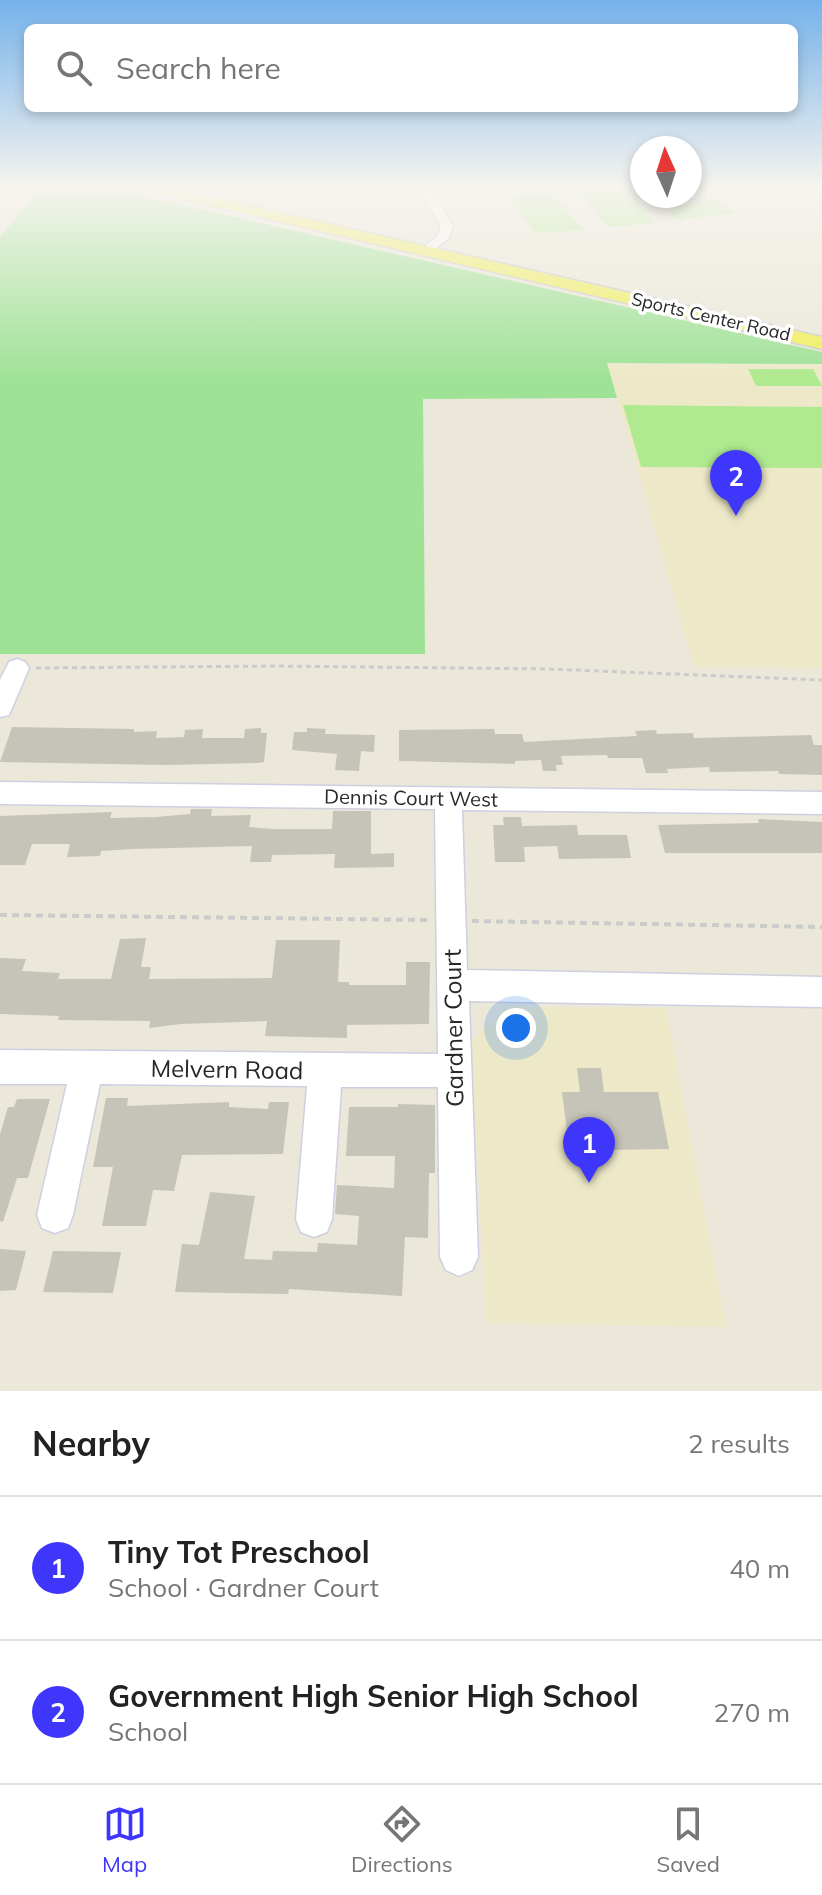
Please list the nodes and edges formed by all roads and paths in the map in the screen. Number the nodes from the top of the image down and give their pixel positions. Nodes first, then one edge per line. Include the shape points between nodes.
1 (422, 250) edge
2 (427, 251) joint
3 (819, 342) edge
4 (17, 668) joint
5 (822, 680) edge
6 (0, 708) edge
7 (0, 793) edge
8 (448, 799) junction
9 (822, 803) edge
10 (0, 915) edge
11 (451, 921) junction
12 (822, 927) edge
13 (453, 985) junction
14 (822, 992) edge
15 (0, 1067) edge
16 (87, 1068) junction
17 (325, 1071) junction
18 (455, 1071) junction
19 (55, 1215) dead end
20 (314, 1219) dead end
21 (459, 1257) dead end

1 - 2 main road, Sports Center Road
2 - 3 main road, Sports Center Road
4 - 5 path via 548,669
4 - 6 street
7 - 8 street, Dennis Court West
8 - 9 street, Dennis Court West
8 - 11 street, Gardner Court
10 - 11 path
11 - 12 path
11 - 13 street, Gardner Court
13 - 14 street
13 - 18 street, Gardner Court
15 - 16 street, Melvern Road
16 - 17 street, Melvern Road
16 - 19 street
17 - 18 street, Melvern Road
17 - 20 street
18 - 21 street, Gardner Court

